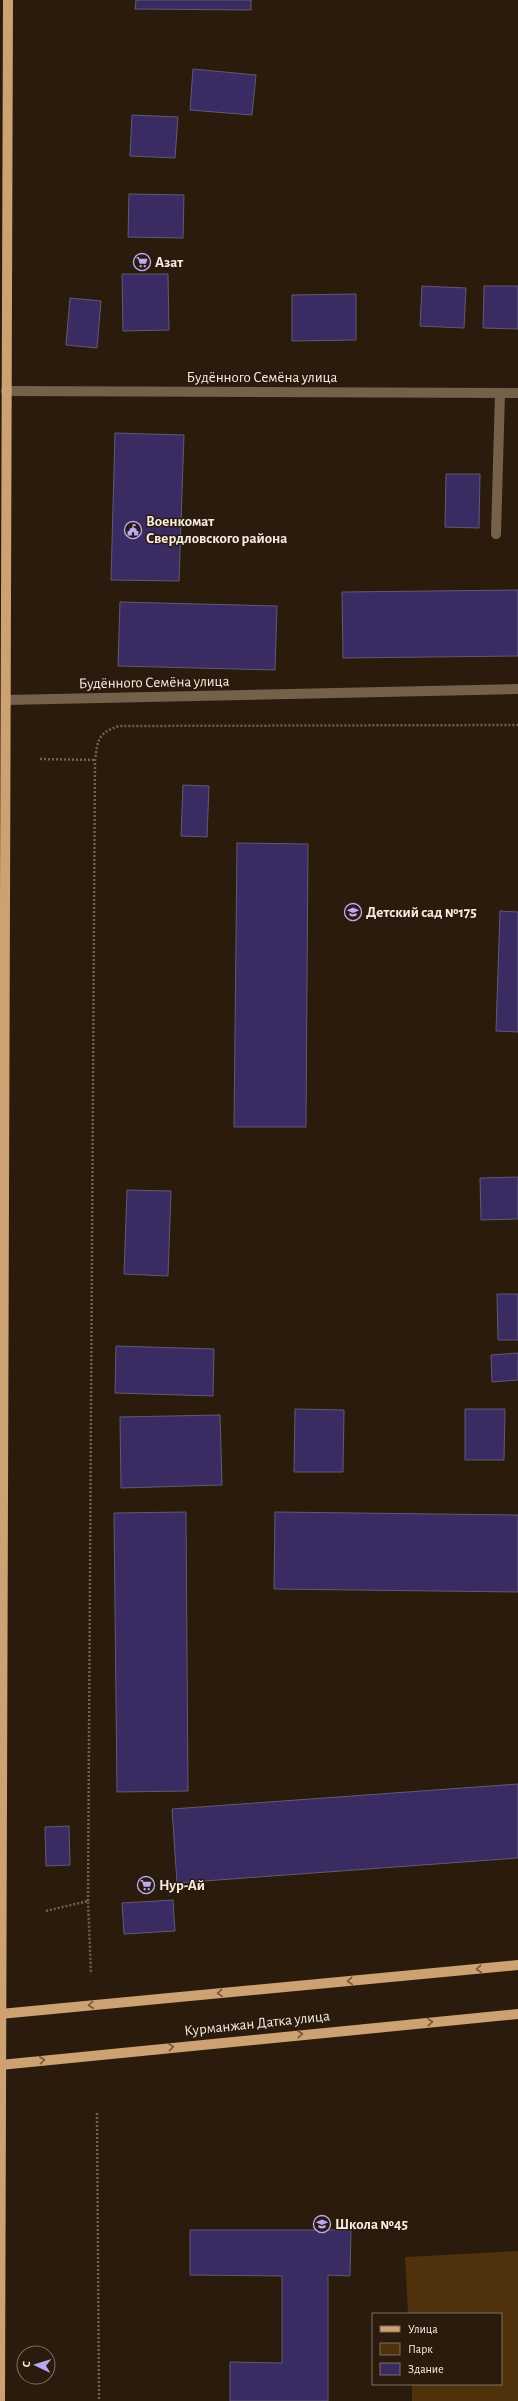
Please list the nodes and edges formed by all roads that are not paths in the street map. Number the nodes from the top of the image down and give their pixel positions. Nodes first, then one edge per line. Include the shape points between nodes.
1 (8, 0) edge
2 (3, 340) edge
3 (6, 391) junction
4 (500, 393) junction
5 (518, 393) edge
6 (496, 534) dead end
7 (3, 607) edge
8 (518, 689) edge
9 (6, 700) junction
10 (1, 1152) edge
11 (1, 1780) edge
12 (518, 1965) edge
13 (2, 2014) edge
14 (518, 2014) edge
15 (1, 2065) edge
16 (0, 2401) edge

1 - 2 main road
2 - 3 main road
3 - 4 street, Будённого Семёна улица
3 - 7 main road
4 - 5 street, Будённого Семёна улица
4 - 6 street
7 - 9 main road
8 - 9 street, Будённого Семёна улица
9 - 10 main road
10 - 11 main road
11 - 13 main road
12 -> 13 main road
13 - 15 main road
15 -> 14 main road, Курманжан Датка улица
15 - 16 main road

